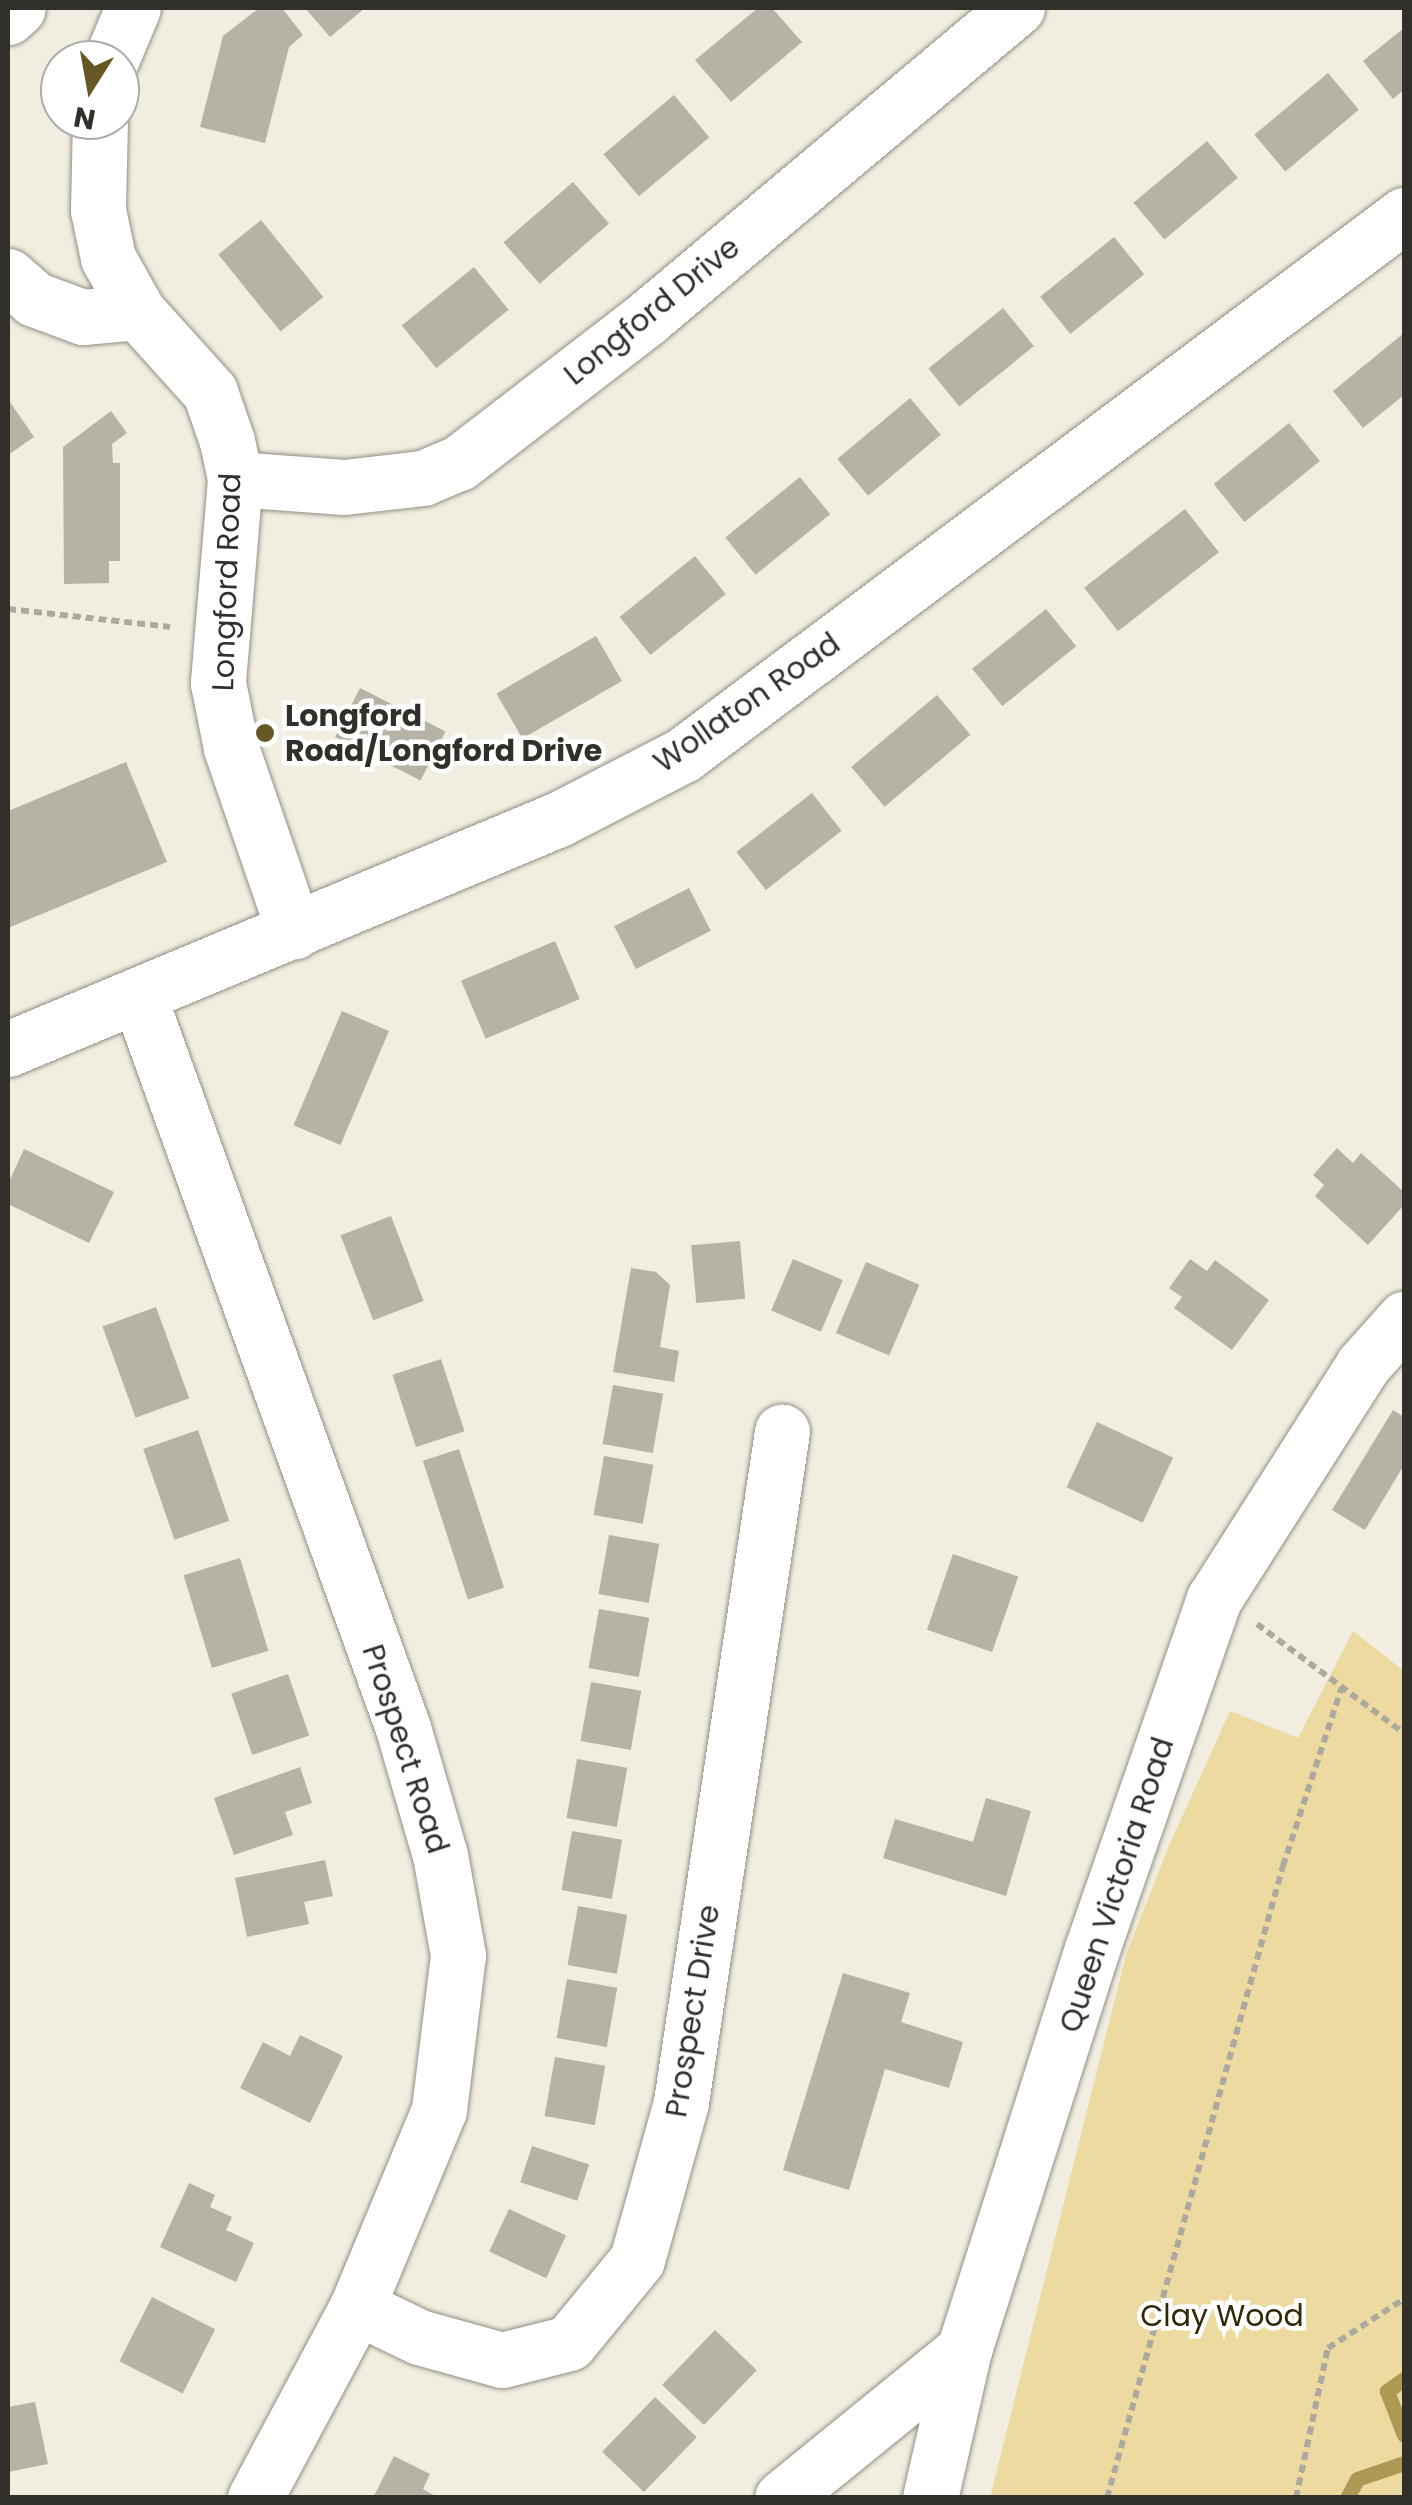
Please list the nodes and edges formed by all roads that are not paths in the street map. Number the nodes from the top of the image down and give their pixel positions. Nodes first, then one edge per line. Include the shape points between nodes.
1 (18, 8) edge
2 (133, 8) edge
3 (1017, 8) edge
4 (8, 17) edge
5 (119, 40) edge
6 (100, 140) edge
7 (1404, 214) edge
8 (8, 276) edge
9 (138, 312) junction
10 (235, 479) junction
11 (294, 931) junction
12 (139, 997) junction
13 (8, 1049) edge
14 (1404, 1319) edge
15 (782, 1432) dead end
16 (358, 2307) junction
17 (964, 2350) junction
18 (255, 2498) edge
19 (782, 2498) edge
20 (930, 2498) edge

1 - 4 street
2 - 5 street
3 - 10 street, Longford Drive via 646,318 459,463 424,478 373,485
6 - 9 street, Longford Road via 98,210 108,258
7 - 11 street, Wollaton Road via 683,755 559,818
8 - 9 street via 34,299 83,317
9 - 10 street, Longford Road via 210,392
10 - 11 street, Longford Road via 218,683 231,748
11 - 12 street, Wollaton Road
12 - 13 street, Wollaton Road
12 - 16 street, Prospect Road via 403,1728 440,1855 458,1955 439,2110
14 - 17 street, Queen Victoria Road via 1363,1365 1217,1594 1092,1949
15 - 16 street, Prospect Drive via 681,2102 637,2260 569,2343 502,2360 419,2337
16 - 18 street, Prospect Road
17 - 19 street
17 - 20 street, Queen Victoria Road

